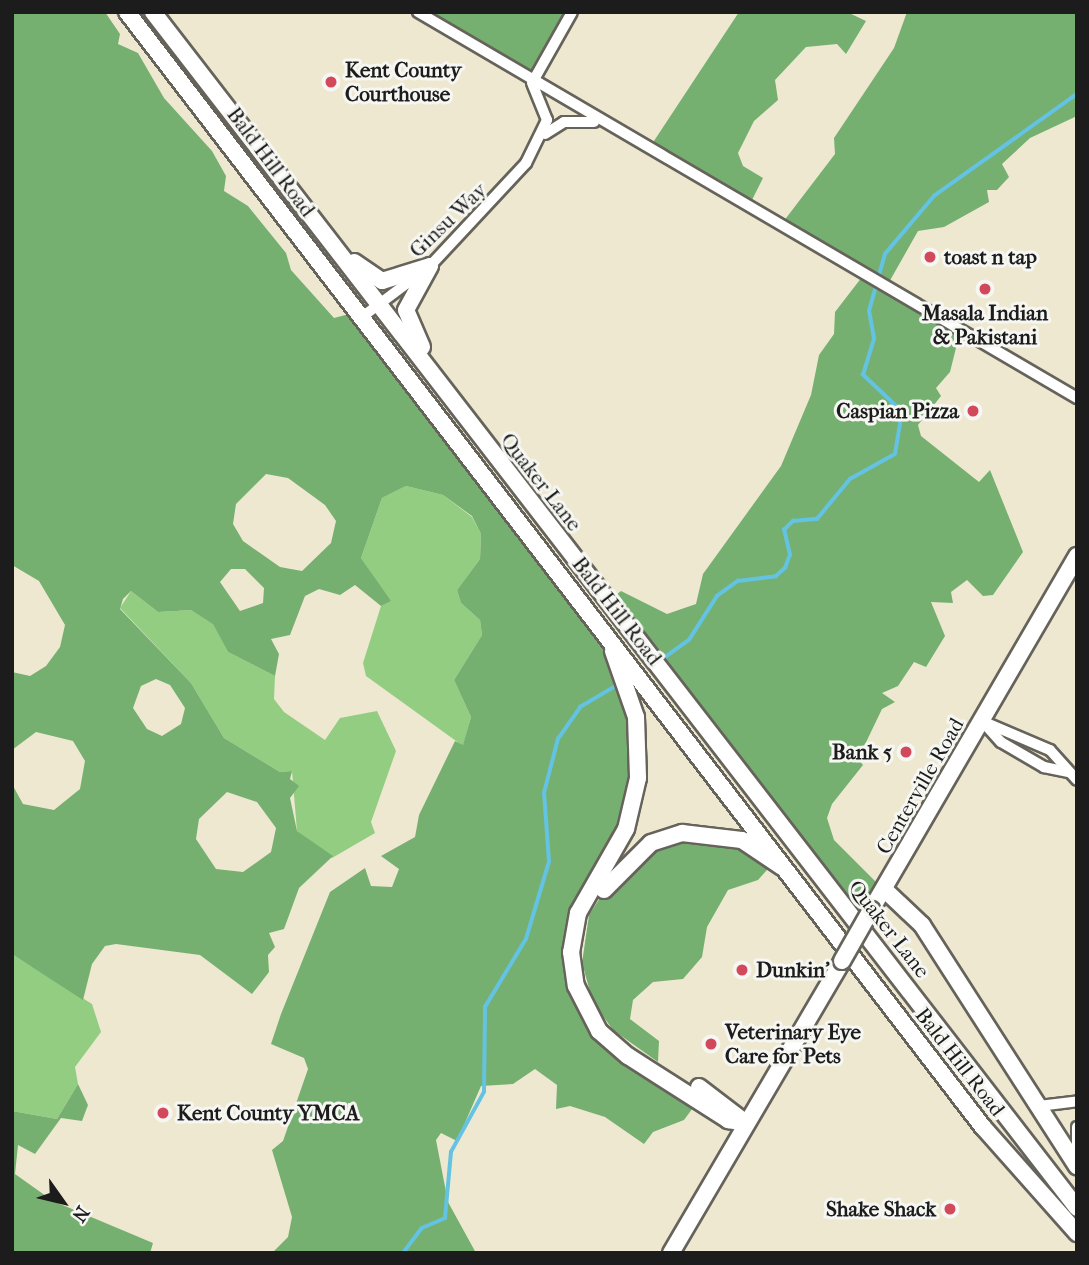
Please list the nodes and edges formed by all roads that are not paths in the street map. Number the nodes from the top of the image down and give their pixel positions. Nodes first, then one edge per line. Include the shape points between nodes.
1 (127, 12) edge
2 (153, 12) edge
3 (418, 12) edge
4 (572, 12) edge
5 (532, 83) junction
6 (608, 127) junction
7 (545, 134) junction
8 (315, 223) junction
9 (430, 266) junction
10 (378, 306) junction
11 (362, 317) junction
12 (1077, 398) edge
13 (476, 432) junction
14 (1077, 556) edge
15 (586, 606) junction
16 (982, 721) junction
17 (1072, 776) edge
18 (796, 878) junction
19 (885, 890) junction
20 (1077, 1101) edge
21 (1039, 1106) junction
22 (746, 1123) junction
23 (1077, 1128) edge
24 (1077, 1157) edge
25 (1077, 1166) edge
26 (1077, 1208) edge
27 (1077, 1233) edge
28 (671, 1253) edge

1 - 11 main road, Bald Hill Road
2 - 8 main road, Quaker Lane
3 - 5 street
4 - 5 street
5 - 6 street
5 - 7 street via 547,112
6 - 7 street via 573,120
6 - 12 street
7 - 9 street, Ginsu Way via 503,193
8 - 9 main road via 382,281
8 - 10 main road, Quaker Lane
9 - 10 street, Ginsu Way
9 - 13 main road via 411,297 407,324
10 - 11 street, Ginsu Way
10 - 13 main road, Quaker Lane
11 - 15 main road, Bald Hill Road
13 - 26 main road, Quaker Lane
14 - 16 main road, Centerville Road
15 - 18 main road, Bald Hill Road
15 - 22 main road via 626,681 640,758 634,803 608,865 578,913 571,952 576,986 599,1031 628,1056 728,1120
16 - 17 street via 1012,748
16 - 17 street via 1050,750
16 - 19 main road, Centerville Road
18 - 22 main road via 742,841 682,832 634,855 587,916 582,968 607,1023
18 - 27 main road, Bald Hill Road via 984,1127
19 - 21 main road via 922,925
19 - 22 main road, Centerville Road, bridge
20 - 21 street
21 - 25 main road
22 - 28 main road, Centerville Road
23 - 24 street

